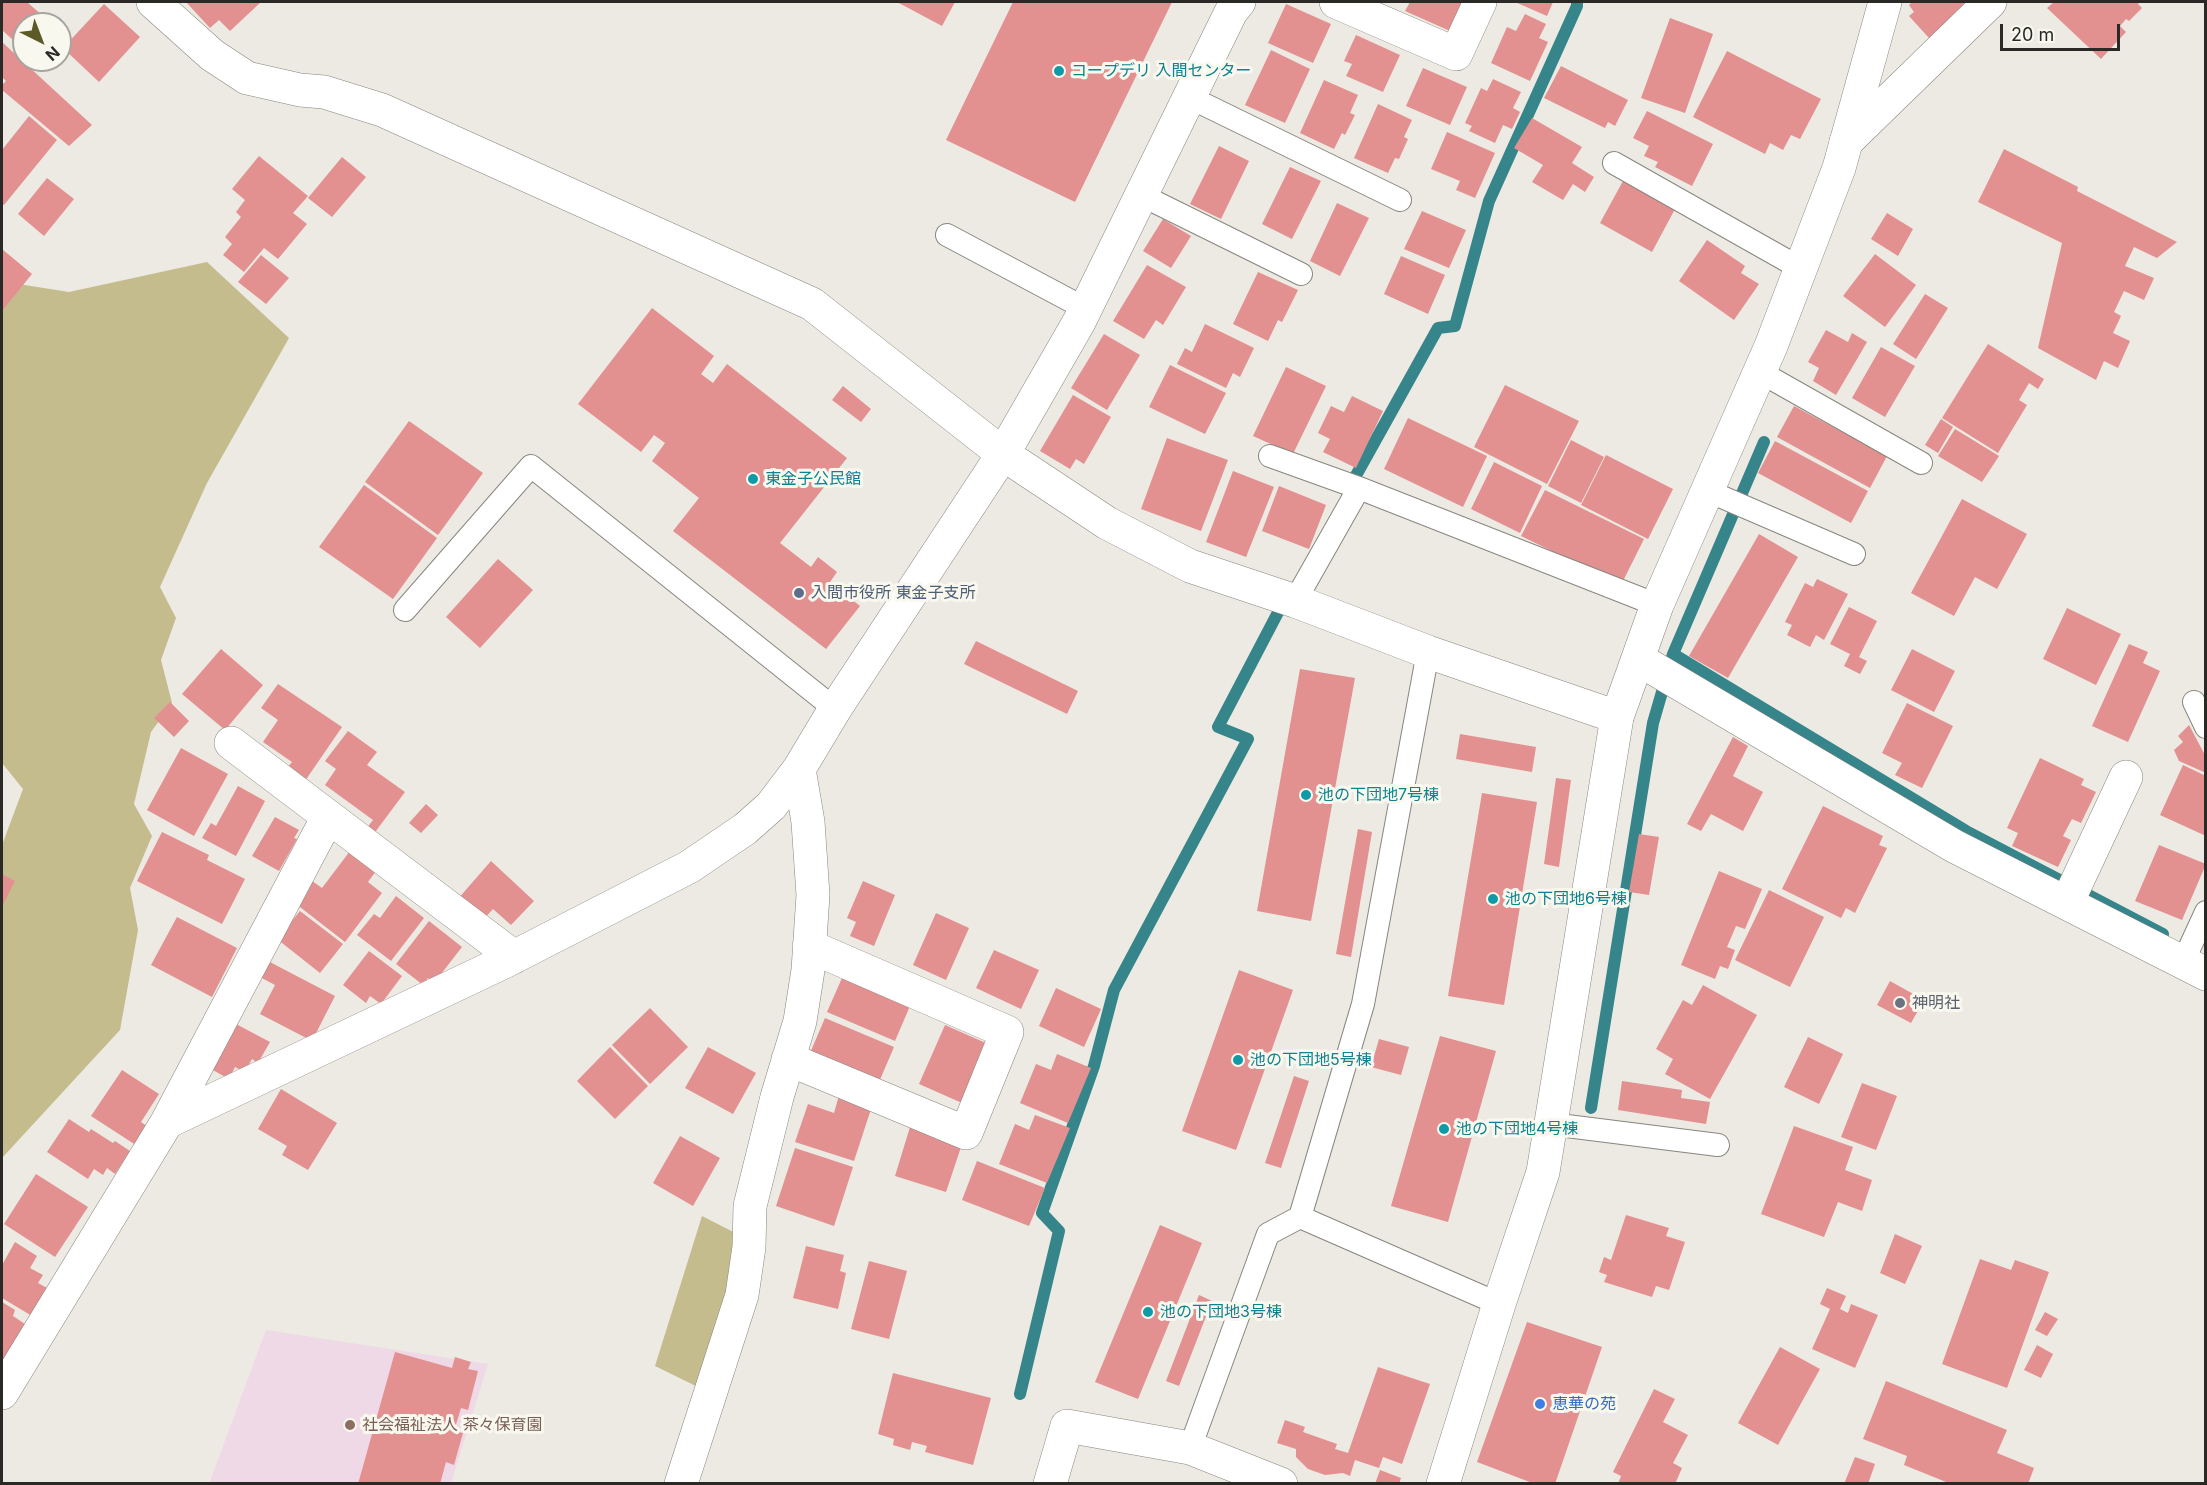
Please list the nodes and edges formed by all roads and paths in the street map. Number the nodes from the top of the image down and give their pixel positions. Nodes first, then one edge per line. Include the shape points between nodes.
1 (153, 2) edge
2 (1239, 2) edge
3 (1336, 2) edge
4 (1480, 2) edge
5 (1886, 2) edge
6 (1990, 2) edge
7 (1189, 97) junction
8 (1846, 142) junction
9 (1614, 163) dead end
10 (1141, 195) junction
11 (1400, 200) dead end
12 (946, 235) dead end
13 (1800, 268) junction
14 (1301, 274) dead end
15 (1086, 309) junction
16 (1760, 372) junction
17 (1003, 454) junction
18 (1270, 456) dead end
19 (1921, 463) dead end
20 (1359, 488) junction
21 (1708, 491) junction
22 (1854, 554) dead end
23 (1295, 601) junction
24 (1657, 605) junction
25 (405, 610) dead end
26 (1428, 652) junction
27 (1638, 659) junction
28 (2194, 702) dead end
29 (835, 709) junction
30 (1617, 717) junction
31 (2205, 727) edge
32 (231, 743) dead end
33 (799, 769) junction
34 (2126, 777) dead end
35 (328, 817) junction
36 (2067, 903) junction
37 (2205, 912) edge
38 (810, 946) junction
39 (514, 957) junction
40 (2194, 968) edge
41 (788, 1059) junction
42 (167, 1122) junction
43 (1551, 1124) junction
44 (1718, 1145) dead end
45 (1300, 1217) junction
46 (1499, 1304) junction
47 (3, 1388) edge
48 (1190, 1448) junction
49 (1277, 1483) edge
50 (681, 1484) edge
51 (1050, 1484) edge
52 (1443, 1484) edge

1 - 17 street via 212,56 247,78 324,92 382,110 812,304
2 - 7 street
3 - 4 street via 1456,54
5 - 8 street
6 - 8 street
7 - 10 street
7 - 11 lane
8 - 13 street
9 - 13 lane
10 - 14 lane
10 - 15 street
12 - 15 lane
13 - 16 street
15 - 17 street
16 - 19 lane
16 - 21 street
17 - 23 street via 1107,523 1190,566
17 - 29 street
18 - 20 lane
20 - 23 lane
20 - 24 lane
21 - 22 lane
21 - 24 street
23 - 26 street
24 - 27 street
25 - 29 lane via 531,466
26 - 30 street
26 - 45 lane via 1363,1004
27 - 30 street
27 - 36 street via 1954,846
28 - 31 lane
29 - 33 street
30 - 43 street
32 - 35 street
33 - 38 street via 813,895
33 - 39 street via 771,806 745,830 689,867
34 - 36 street
35 - 39 street
35 - 42 street
36 - 40 street
37 - 40 lane
38 - 41 street via 800,1021
38 - 41 street via 1007,1032 966,1133
39 - 42 street
41 - 50 street via 750,1206 742,1296
42 - 47 street
43 - 44 lane
43 - 46 street via 1543,1172
45 - 46 lane
45 - 48 lane via 1268,1234
46 - 52 street
48 - 49 street
48 - 51 street via 1067,1426

